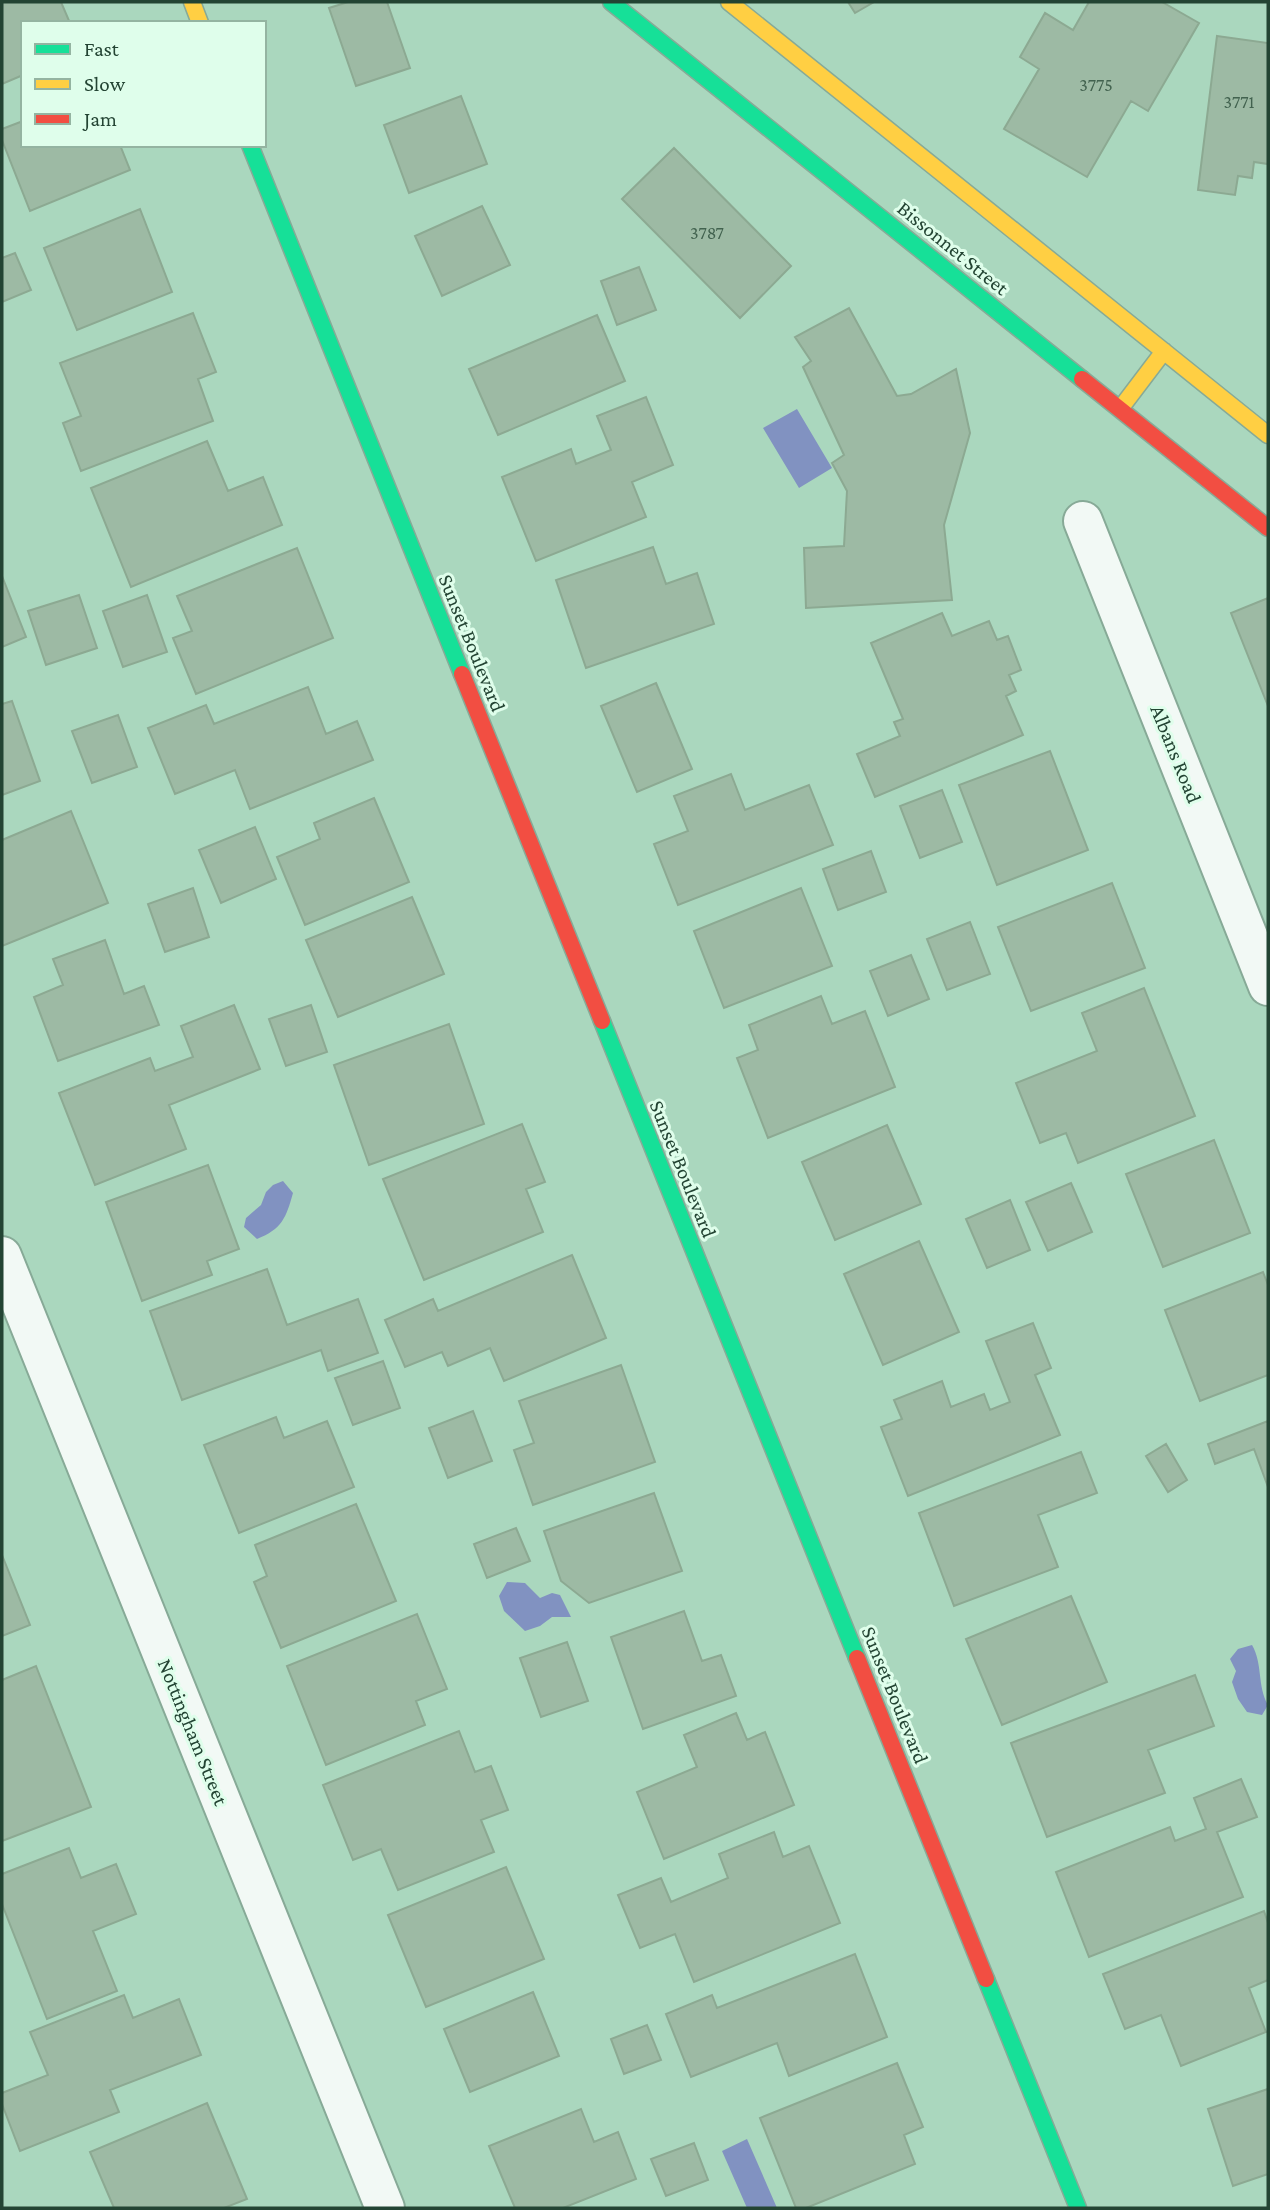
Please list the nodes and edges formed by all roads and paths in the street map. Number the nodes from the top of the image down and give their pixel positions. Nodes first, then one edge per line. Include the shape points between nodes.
1 (192, 2) edge
2 (611, 2) edge
3 (729, 2) edge
4 (199, 21) edge
5 (251, 147) edge
6 (1164, 351) junction
7 (1120, 409) junction
8 (1268, 435) edge
9 (1083, 521) dead end
10 (1268, 528) edge
11 (1267, 981) edge
12 (2, 1255) edge
13 (385, 2208) edge
14 (1078, 2208) edge

1 - 4 street
2 - 7 street, Bissonnet Street
3 - 6 street
5 - 14 street, Sunset Boulevard
6 - 7 street
6 - 8 street
7 - 10 street, Bissonnet Street
9 - 11 street, Albans Road
12 - 13 street, Nottingham Street

